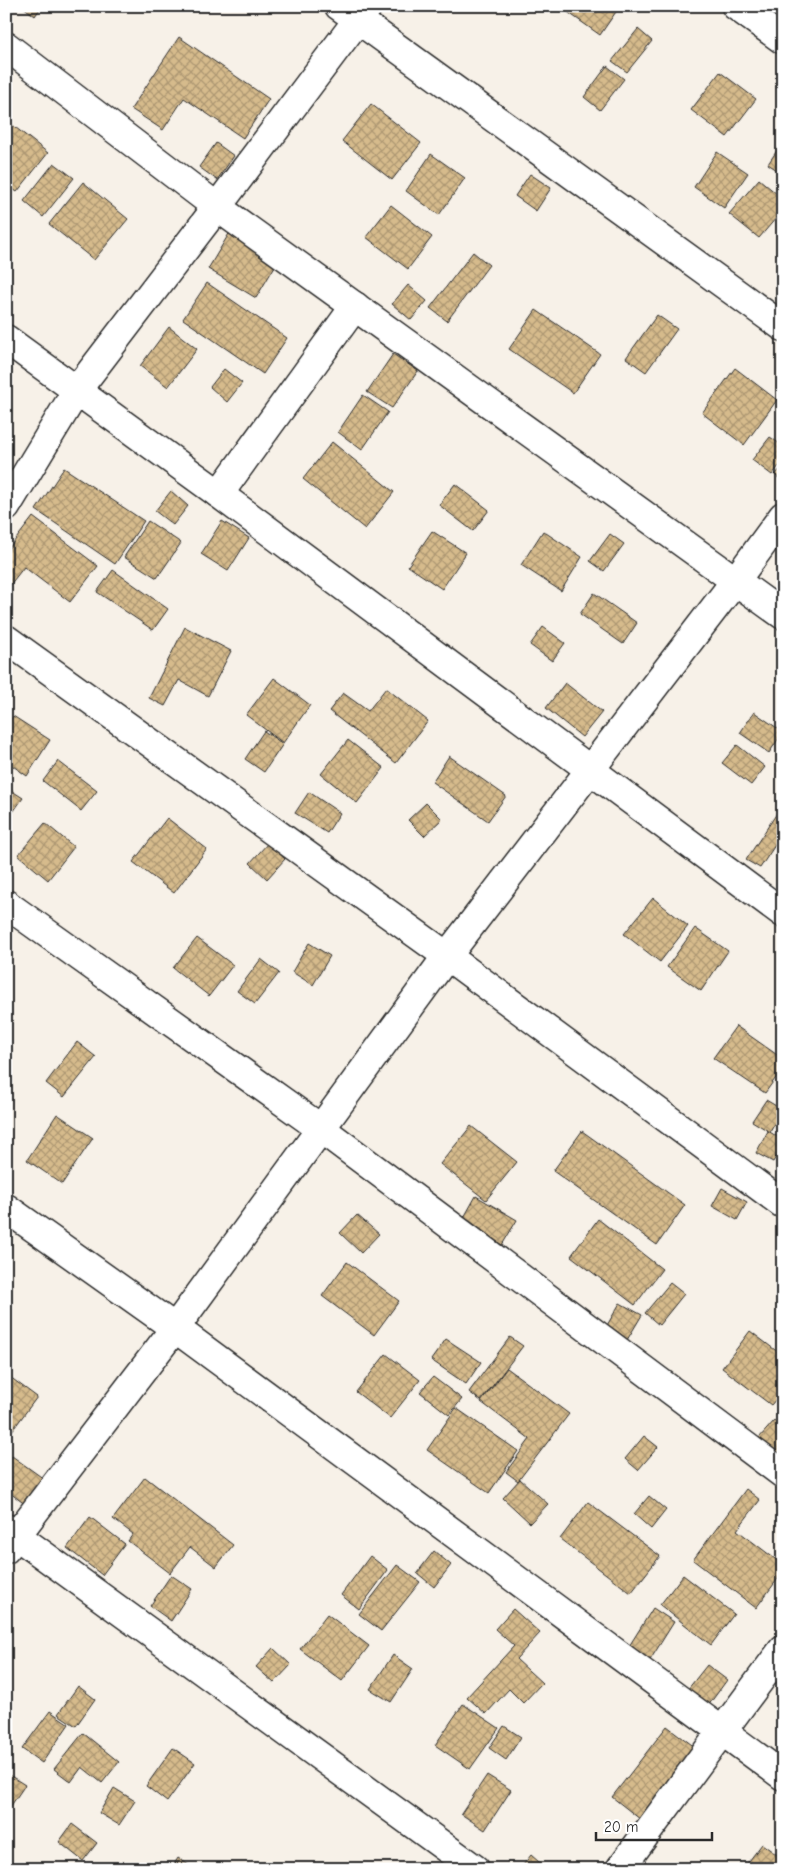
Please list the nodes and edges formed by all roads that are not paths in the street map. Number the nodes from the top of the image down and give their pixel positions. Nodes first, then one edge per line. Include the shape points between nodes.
1 (736, 6) edge
2 (355, 11) edge
3 (783, 40) edge
4 (6, 46) edge
5 (217, 208) junction
6 (355, 306) junction
7 (783, 327) edge
8 (6, 339) edge
9 (77, 390) junction
10 (218, 494) junction
11 (6, 507) edge
12 (783, 516) edge
13 (736, 580) junction
14 (783, 615) edge
15 (6, 639) edge
16 (590, 769) junction
17 (6, 904) edge
18 (783, 913) edge
19 (448, 956) junction
20 (320, 1128) junction
21 (783, 1204) edge
22 (6, 1208) edge
23 (175, 1328) junction
24 (783, 1474) edge
25 (10, 1538) edge
26 (783, 1649) edge
27 (722, 1730) junction
28 (783, 1776) edge
29 (475, 1869) edge
30 (620, 1869) edge

1 - 3 street
2 - 5 street
2 - 7 street
4 - 5 street
5 - 6 street
5 - 9 street
6 - 10 street
6 - 13 street
8 - 9 street
9 - 10 street
9 - 11 street
10 - 16 street
12 - 13 street
13 - 14 street
13 - 16 street
15 - 19 street
16 - 18 street
16 - 19 street
17 - 20 street
19 - 20 street
19 - 21 street
20 - 23 street
20 - 24 street
22 - 23 street
23 - 25 street
23 - 27 street
25 - 29 street
26 - 27 street
27 - 28 street
27 - 30 street

